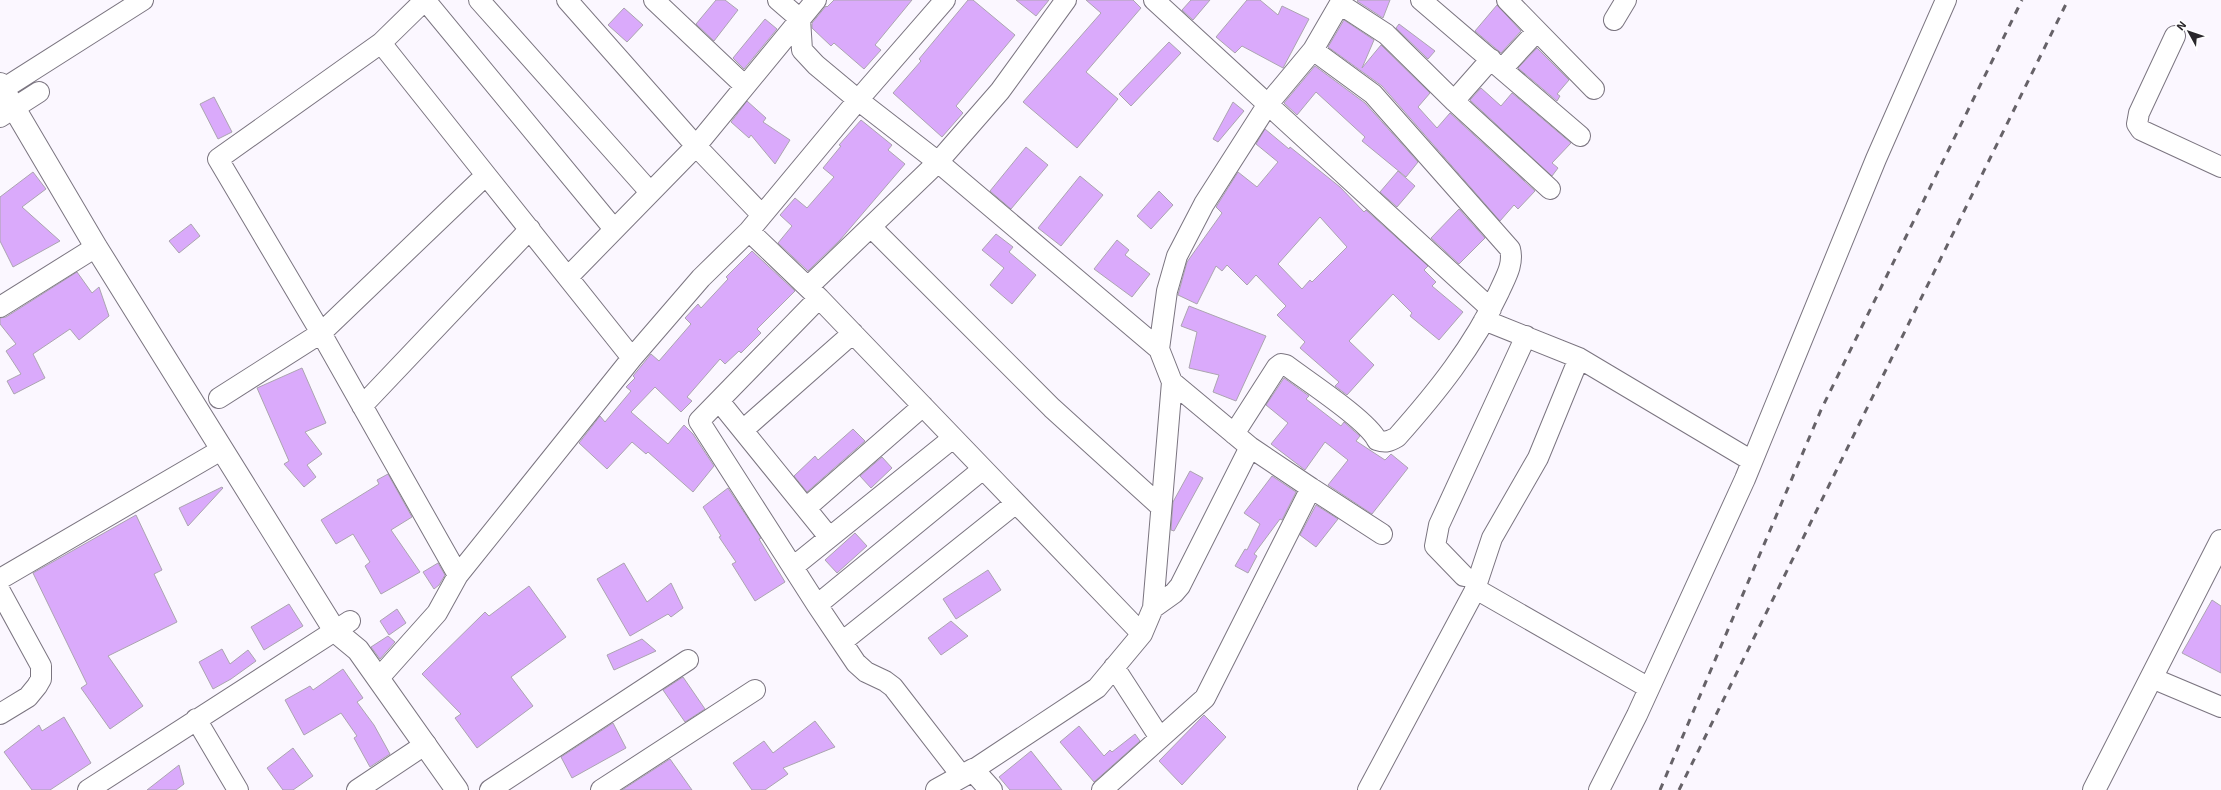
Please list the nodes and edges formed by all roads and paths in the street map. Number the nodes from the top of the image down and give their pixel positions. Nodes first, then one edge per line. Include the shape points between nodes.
1 (143, 0) edge
2 (425, 0) edge
3 (479, 0) edge
4 (567, 0) edge
5 (654, 0) edge
6 (778, 0) edge
7 (816, 0) edge
8 (945, 0) edge
9 (1066, 0) edge
10 (1154, 0) edge
11 (1421, 0) edge
12 (1507, 0) edge
13 (1626, 0) edge
14 (1946, 0) edge
15 (1341, 2) edge
16 (800, 19) junction
17 (1614, 20) dead end
18 (1537, 31) junction
19 (2175, 36) dead end
20 (381, 43) junction
21 (1313, 50) junction
22 (1497, 64) junction
23 (745, 86) junction
24 (1, 87) edge
25 (1594, 89) dead end
26 (39, 92) dead end
27 (858, 100) junction
28 (1454, 101) junction
29 (1268, 104) junction
30 (7, 113) edge
31 (1580, 136) dead end
32 (696, 146) junction
33 (938, 162) junction
34 (2221, 167) edge
35 (486, 175) junction
36 (1550, 189) dead end
37 (650, 192) junction
38 (761, 214) junction
39 (871, 227) junction
40 (530, 229) junction
41 (614, 229) junction
42 (749, 231) junction
43 (96, 247) junction
44 (568, 277) junction
45 (814, 293) junction
46 (0, 307) edge
47 (1488, 315) junction
48 (321, 333) junction
49 (853, 333) junction
50 (1526, 336) junction
51 (1159, 349) junction
52 (632, 358) junction
53 (1579, 358) junction
54 (1172, 382) junction
55 (219, 398) dead end
56 (719, 401) junction
57 (362, 406) junction
58 (923, 406) junction
59 (742, 430) junction
60 (1234, 434) junction
61 (954, 438) junction
62 (1250, 447) junction
63 (221, 450) junction
64 (1752, 461) junction
65 (983, 469) junction
66 (1311, 488) junction
67 (1016, 503) junction
68 (1160, 506) junction
69 (806, 508) junction
70 (1382, 534) dead end
71 (830, 537) junction
72 (2221, 541) edge
73 (793, 567) junction
74 (458, 575) junction
75 (0, 579) edge
76 (1469, 584) junction
77 (0, 591) edge
78 (817, 605) junction
79 (1153, 608) junction
80 (343, 626) junction
81 (1142, 634) junction
82 (842, 642) junction
83 (688, 660) dead end
84 (1114, 667) junction
85 (2152, 678) junction
86 (378, 679) junction
87 (1649, 688) junction
88 (755, 690) dead end
89 (2221, 707) edge
90 (0, 714) edge
91 (196, 719) junction
92 (1160, 738) junction
93 (426, 744) junction
94 (967, 773) junction
95 (88, 790) edge
96 (238, 790) edge
97 (357, 790) edge
98 (457, 790) edge
99 (490, 790) edge
100 (601, 790) edge
101 (938, 790) edge
102 (991, 790) edge
103 (1102, 790) edge
104 (1368, 790) edge
105 (1599, 790) edge
106 (2094, 790) edge

1 - 24 street
2 - 20 street
2 - 41 street
3 - 37 street
4 - 32 street
5 - 23 street
6 - 16 street
7 - 16 street
8 - 27 street
9 - 33 street via 1000,91
10 - 29 street
11 - 22 street
12 - 18 street
13 - 17 street
14 - 64 street via 1876,159
15 - 21 street
15 - 28 street via 1386,34
16 - 23 street
16 - 27 street via 802,50
18 - 22 street
18 - 25 street
19 - 34 street via 2137,124 2141,130
20 - 35 street
20 - 48 street via 218,159
21 - 29 street
21 - 47 street via 1373,94 1510,249 1510,268
22 - 28 street
22 - 31 street
23 - 32 street
24 - 30 main road
26 - 30 street
27 - 33 street
27 - 38 street
28 - 36 street
29 - 47 street
29 - 51 street via 1204,204 1177,256 1167,291
30 - 43 main road
32 - 37 street
32 - 38 street
33 - 39 street
33 - 51 street
35 - 40 street
35 - 48 street
37 - 41 street
38 - 42 street
39 - 45 street
39 - 68 street via 1052,408
40 - 44 street
40 - 57 street
41 - 44 street
42 - 45 street
42 - 52 street via 701,278
43 - 46 street
43 - 63 main road
44 - 52 street
45 - 49 street
45 - 56 street
47 - 50 street
47 - 60 street via 1465,354 1433,397 1398,437 1391,441 1377,440 1373,432 1333,400 1286,365 1281,364
48 - 55 street
48 - 57 street
49 - 58 street
49 - 59 street
50 - 53 street
50 - 76 street via 1439,525 1435,546
51 - 54 street
52 - 74 street
53 - 64 street
53 - 76 street via 1538,458
54 - 60 street
54 - 68 street
56 - 59 street
56 - 73 street via 699,421
57 - 74 street
58 - 61 street
58 - 69 street
59 - 69 street
60 - 62 street
61 - 65 street
61 - 71 street
62 - 66 street
62 - 79 street via 1180,586
63 - 75 street
63 - 80 main road
64 - 87 street
65 - 67 street
65 - 78 street
66 - 70 street
66 - 92 street via 1205,698
67 - 81 street
67 - 82 street
68 - 79 street
69 - 71 street
71 - 73 street
72 - 85 main road
73 - 78 street
74 - 86 street via 437,613
76 - 87 street
76 - 104 street
77 - 90 street via 41,666 41,679 28,697
78 - 82 street
79 - 81 street
80 - 86 main road
80 - 91 street
81 - 84 street
82 - 94 street via 861,668 893,688
83 - 99 street
84 - 92 street
84 - 94 street via 1097,688
85 - 89 street
85 - 106 main road
86 - 93 main road
87 - 105 street
88 - 100 street
91 - 95 street
91 - 96 street
92 - 103 street
93 - 97 street
93 - 98 main road
94 - 101 main road
94 - 102 main road

